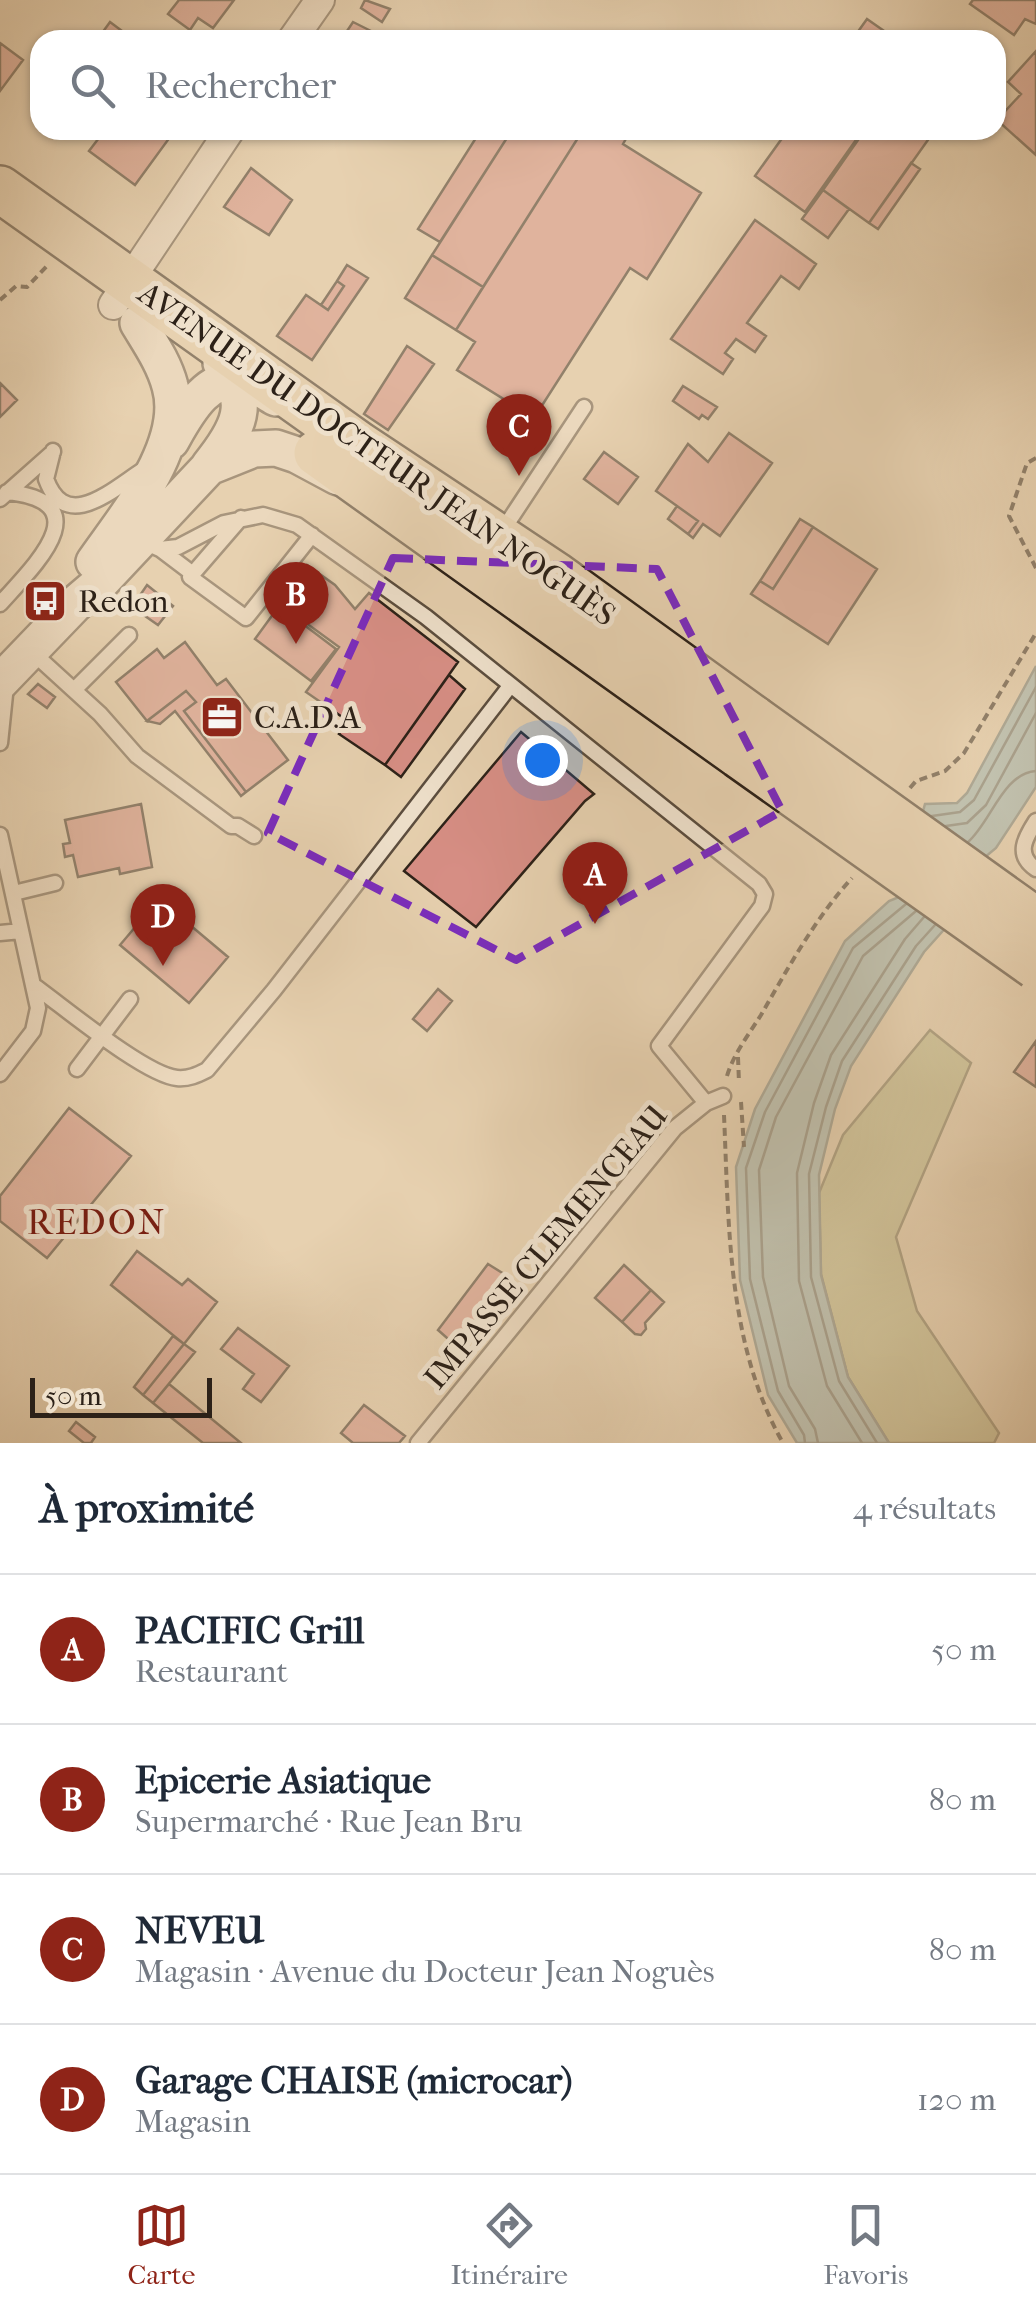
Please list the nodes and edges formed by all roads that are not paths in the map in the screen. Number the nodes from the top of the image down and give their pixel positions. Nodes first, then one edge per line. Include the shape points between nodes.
1 (308, 4) edge
2 (296, 30) edge
3 (224, 140) edge
4 (0, 189) edge
5 (0, 222) edge
6 (127, 303) junction
7 (190, 326) junction
8 (232, 388) junction
9 (584, 407) dead end
10 (359, 445) junction
11 (159, 462) junction
12 (209, 467) junction
13 (4, 495) edge
14 (398, 509) junction
15 (241, 518) junction
16 (312, 534) junction
17 (498, 538) junction
18 (150, 544) junction
19 (193, 574) junction
20 (0, 604) edge
21 (75, 604) junction
22 (130, 635) dead end
23 (13, 668) edge
24 (510, 686) junction
25 (74, 690) junction
26 (746, 737) junction
27 (0, 742) edge
28 (1036, 821) edge
29 (0, 835) edge
30 (254, 836) dead end
31 (1036, 869) edge
32 (55, 884) dead end
33 (14, 892) junction
34 (1036, 921) edge
35 (21, 931) junction
36 (0, 933) edge
37 (1036, 966) edge
38 (33, 985) junction
39 (130, 999) dead end
40 (104, 1036) junction
41 (77, 1069) dead end
42 (0, 1074) edge
43 (724, 1096) road end
44 (706, 1103) junction
45 (418, 1443) edge

1 - 2 street
3 - 6 street
4 - 6 main road, AVENUE DU DOCTEUR JEAN NOGUÈS
5 - 6 main road, AVENUE DU DOCTEUR JEAN NOGUÈS
6 - 7 main road, AVENUE DU DOCTEUR JEAN NOGUÈS
6 - 8 main road, AVENUE DU DOCTEUR JEAN NOGUÈS
6 - 11 street via 171,389
7 - 8 street
7 - 10 main road, AVENUE DU DOCTEUR JEAN NOGUÈS
8 - 10 street via 247,382
8 - 11 street via 192,404
8 - 12 street via 238,423
8 - 14 main road, AVENUE DU DOCTEUR JEAN NOGUÈS
9 - 17 lane
10 - 17 main road, AVENUE DU DOCTEUR JEAN NOGUÈS
11 - 13 lane via 86,506 72,506 54,495 46,479 53,451
11 - 21 street via 94,561
12 - 14 street via 254,449 276,448
12 - 18 street
13 - 20 lane via 51,505 58,518 56,534
14 - 26 main road, AVENUE DU DOCTEUR JEAN NOGUÈS
15 - 16 lane via 279,518
15 - 18 lane via 178,547
15 - 19 lane
16 - 19 lane via 246,618
16 - 24 lane
17 - 26 main road, AVENUE DU DOCTEUR JEAN NOGUÈS
18 - 19 lane
18 - 21 street
21 - 23 street
22 - 25 lane
23 - 25 lane
23 - 27 lane
24 - 40 lane via 207,1070 192,1078 160,1073
24 - 44 lane via 765,894 660,1040 660,1052
25 - 30 lane via 137,756
26 - 34 main road, bridge
26 - 37 main road, bridge
28 - 31 lane via 1022,852
29 - 33 lane
32 - 33 lane
33 - 35 lane
35 - 36 lane
35 - 38 lane
38 - 40 lane
38 - 42 lane via 36,1024
39 - 40 lane
40 - 41 lane
43 - 44 lane, IMPASSE CLEMENCEAU
44 - 45 lane, IMPASSE CLEMENCEAU via 675,1128

